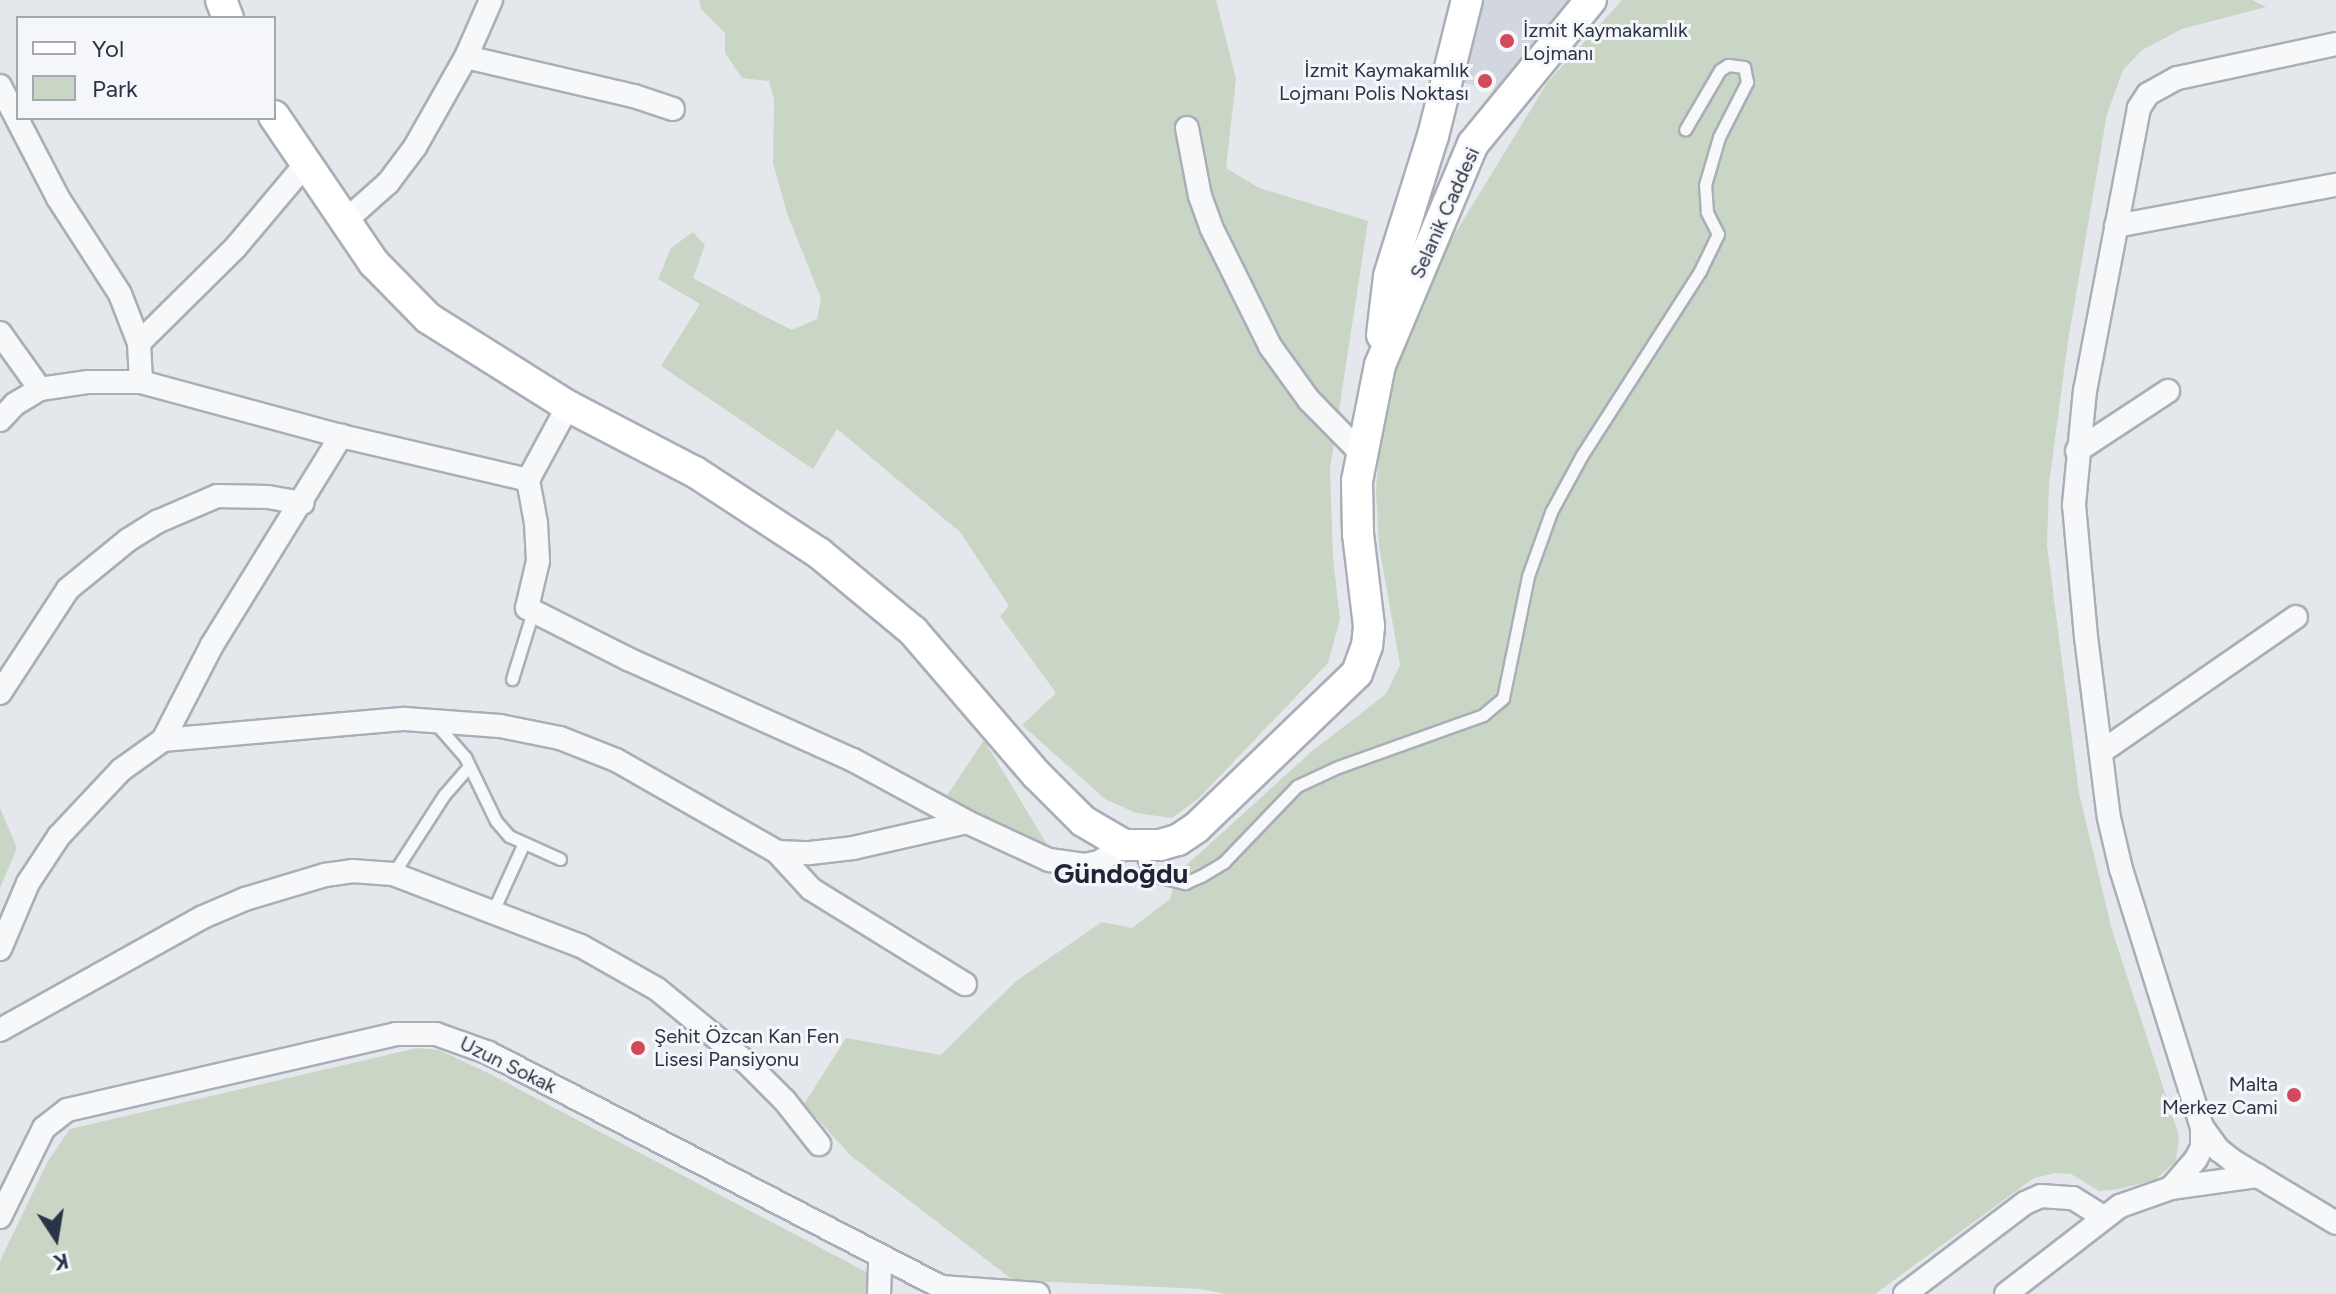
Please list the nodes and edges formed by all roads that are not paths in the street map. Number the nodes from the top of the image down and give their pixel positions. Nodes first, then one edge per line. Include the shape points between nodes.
1 (491, 0) edge
2 (1467, 0) edge
3 (1591, 0) edge
4 (2336, 44) edge
5 (466, 57) junction
6 (0, 86) edge
7 (673, 109) dead end
8 (16, 117) edge
9 (276, 119) edge
10 (18, 120) edge
11 (1187, 128) dead end
12 (1685, 130) dead end
13 (305, 165) junction
14 (2336, 185) edge
15 (344, 222) junction
16 (2116, 226) junction
17 (0, 333) edge
18 (139, 343) junction
19 (1380, 365) junction
20 (141, 382) junction
21 (40, 389) junction
22 (2168, 391) dead end
23 (568, 406) junction
24 (0, 420) edge
25 (341, 436) junction
26 (2077, 451) junction
27 (1360, 452) junction
28 (528, 480) junction
29 (302, 503) junction
30 (533, 611) junction
31 (2296, 617) dead end
32 (512, 679) dead end
33 (0, 693) edge
34 (430, 719) junction
35 (163, 740) junction
36 (2101, 752) junction
37 (469, 766) junction
38 (967, 822) junction
39 (523, 845) junction
40 (1132, 846) junction
41 (777, 852) junction
42 (560, 859) dead end
43 (393, 874) junction
44 (493, 911) junction
45 (0, 949) edge
46 (965, 984) dead end
47 (0, 1030) edge
48 (2202, 1127) junction
49 (819, 1144) dead end
50 (2260, 1176) junction
51 (2171, 1188) junction
52 (0, 1217) edge
53 (2104, 1217) junction
54 (2336, 1223) edge
55 (880, 1257) junction
56 (879, 1294) edge
57 (1038, 1294) edge
58 (1905, 1294) edge
59 (2006, 1294) edge

1 - 5 street
2 - 19 street via 1433,136 1389,276
3 - 19 street, Selanik Caddesi via 1473,144
4 - 16 street via 2177,78 2148,94 2134,124
5 - 7 street
5 - 15 street via 403,165
6 - 8 street
9 - 13 street
10 - 18 street via 58,198 120,294
11 - 27 street via 1211,227 1270,346 1309,400
12 - 40 lane via 1720,70 1744,67 1747,82 1719,137 1705,185 1707,212 1718,234 1551,512 1528,576 1503,698 1483,715 1297,786 1224,862 1185,883 1156,876
13 - 15 street
13 - 18 street via 235,248
14 - 16 street
15 - 23 street via 391,285 428,318
16 - 26 street
17 - 21 street
18 - 20 street
19 - 27 street
20 - 21 street
20 - 25 street
21 - 24 street
22 - 26 street
23 - 28 street
23 - 40 street via 695,472 867,591 913,631 1083,821
25 - 28 street
25 - 29 street
26 - 36 street via 2075,530
27 - 40 street via 1356,507 1369,626 1357,673 1196,828 1178,840
28 - 30 street via 538,543 527,608
29 - 33 street via 217,496 128,540 68,589
29 - 35 street via 212,645
30 - 32 lane
30 - 38 street via 853,760
31 - 36 street
34 - 35 street
34 - 37 lane via 453,740
34 - 41 street via 532,731 587,748
35 - 45 street via 121,770 59,836 28,883
36 - 48 street via 2121,869
37 - 39 lane via 496,821
37 - 43 lane
38 - 40 street via 1049,860 1073,865 1099,862
38 - 41 street via 853,848
39 - 42 lane
39 - 44 lane
41 - 46 street via 811,889
43 - 44 street
43 - 47 street via 325,875 245,899
44 - 49 street via 581,946 657,989 746,1062
48 - 50 street via 2219,1150
48 - 51 street via 2196,1159
50 - 51 street
50 - 54 street
51 - 53 street
52 - 55 street, Uzun Sokak via 44,1128 67,1110 415,1033 458,1040 489,1053
53 - 58 street via 2073,1198 2041,1196
53 - 59 street
55 - 56 street
55 - 57 street, Uzun Sokak via 949,1289

